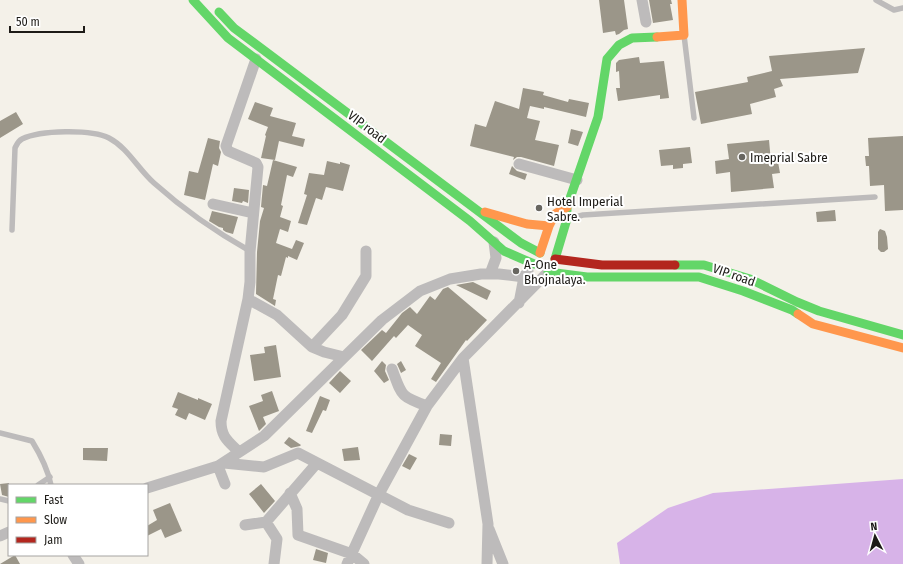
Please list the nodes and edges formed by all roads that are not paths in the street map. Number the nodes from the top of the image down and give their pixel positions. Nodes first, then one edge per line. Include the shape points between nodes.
1 (193, 0) edge
2 (642, 0) edge
3 (682, 0) edge
4 (876, 0) edge
5 (215, 8) dead end
6 (903, 8) edge
7 (646, 22) dead end
8 (684, 35) junction
9 (256, 59) junction
10 (694, 118) dead end
11 (519, 164) dead end
12 (578, 180) junction
13 (875, 197) dead end
14 (213, 204) dead end
15 (567, 207) junction
16 (478, 210) junction
17 (253, 213) junction
18 (567, 219) junction
19 (549, 226) junction
20 (12, 230) dead end
21 (494, 242) junction
22 (366, 251) dead end
23 (250, 252) junction
24 (540, 253) junction
25 (555, 259) junction
26 (534, 264) junction
27 (548, 272) junction
28 (490, 274) junction
29 (524, 277) junction
30 (248, 299) junction
31 (519, 302) junction
32 (903, 335) edge
33 (312, 346) junction
34 (903, 348) edge
35 (344, 357) junction
36 (463, 358) junction
37 (392, 369) dead end
38 (427, 406) junction
39 (0, 433) edge
40 (239, 452) junction
41 (317, 463) junction
42 (221, 464) junction
43 (50, 477) junction
44 (40, 484) edge
45 (51, 484) edge
46 (225, 484) dead end
47 (148, 488) edge
48 (290, 493) junction
49 (379, 494) junction
50 (266, 522) junction
51 (449, 523) dead end
52 (488, 524) junction
53 (245, 525) dead end
54 (349, 559) edge
55 (274, 564) edge
56 (364, 564) edge
57 (487, 564) edge
58 (503, 564) edge

1 - 9 main road, VIP road via 228,38
2 - 7 street
3 - 8 main road
4 - 6 lane via 894,10
5 - 16 main road, VIP road via 234,28
8 - 10 lane
8 - 12 main road via 632,38 619,45 607,59 598,117
9 - 17 street via 226,146 228,151 257,165
9 - 21 main road, VIP road via 470,221
11 - 12 street
12 - 15 main road
13 - 18 lane via 583,215
14 - 17 street
15 - 18 main road
15 - 19 main road via 555,214
16 - 19 main road via 527,224
16 - 24 main road, VIP road via 521,243
17 - 23 street
18 - 25 main road
19 - 24 main road
20 - 23 lane via 17,144 30,136 79,132 108,138 117,143 154,183 224,237
21 - 26 main road, VIP road via 518,258
21 - 28 street via 496,258
22 - 33 street via 366,276 342,315
23 - 30 street
24 - 25 main road via 550,253
24 - 26 main road via 535,257
25 - 27 main road via 554,268
25 - 32 main road, VIP road via 602,265 704,265 750,279 819,312
26 - 27 main road via 541,272
26 - 29 street
27 - 31 street
27 - 34 main road, VIP road via 587,277 699,277 792,310 813,324
28 - 29 street
28 - 35 street via 450,279 420,291 382,320
29 - 31 street
30 - 33 street via 277,315
30 - 40 street via 221,421 223,436
31 - 36 street
33 - 35 street
35 - 40 street via 264,436
36 - 38 street
36 - 52 street
37 - 38 street via 404,396
38 - 49 street
39 - 43 lane via 32,441
40 - 42 street
41 - 42 street via 298,453 264,467
41 - 48 street
41 - 49 street
42 - 46 street
42 - 47 street
43 - 44 lane
43 - 45 lane
48 - 50 street
48 - 54 street via 297,509 298,535
49 - 51 street via 408,510
49 - 54 street
50 - 53 street
50 - 55 street via 277,539
52 - 57 street
52 - 58 street
54 - 56 street

